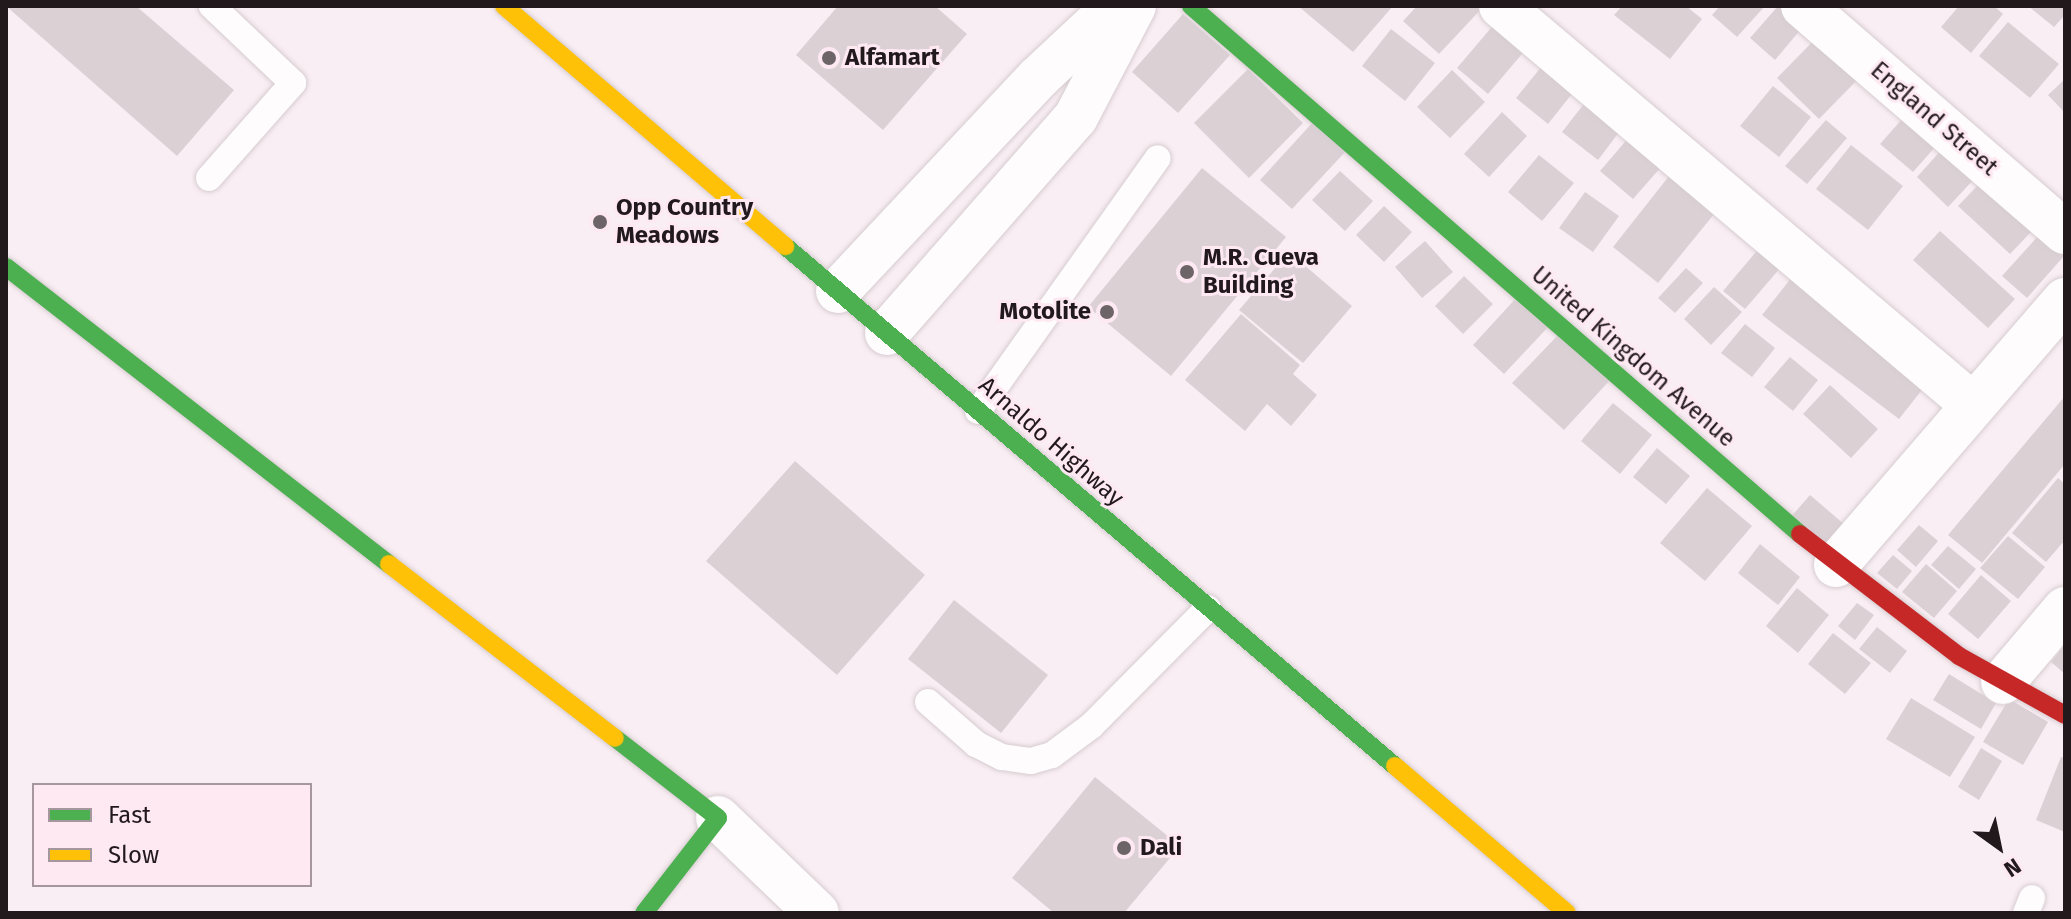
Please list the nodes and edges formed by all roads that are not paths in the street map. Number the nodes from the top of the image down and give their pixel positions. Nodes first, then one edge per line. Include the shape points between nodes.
1 (212, 6) edge
2 (504, 6) edge
3 (1115, 6) edge
4 (1134, 6) edge
5 (1191, 6) edge
6 (1501, 6) edge
7 (1803, 6) edge
8 (1158, 158) dead end
9 (209, 178) dead end
10 (2065, 232) edge
11 (6, 267) edge
12 (838, 291) junction
13 (2065, 300) edge
14 (887, 333) junction
15 (1973, 405) junction
16 (978, 411) junction
17 (1836, 565) junction
18 (1208, 608) junction
19 (2065, 609) edge
20 (2003, 682) junction
21 (928, 702) dead end
22 (2065, 715) edge
23 (718, 818) junction
24 (644, 913) edge
25 (817, 913) edge
26 (1567, 913) edge

1 - 9 lane via 293,83
2 - 12 street, Arnaldo Highway
3 - 12 street via 1005,112
4 - 14 street via 1076,117
5 - 17 street, United Kingdom Avenue
6 - 15 street
7 - 10 street, England Street
8 - 16 lane
11 - 23 street
12 - 14 street, Arnaldo Highway
13 - 15 street
14 - 16 street, Arnaldo Highway
15 - 17 street
16 - 18 street, Arnaldo Highway
17 - 20 street, United Kingdom Avenue
18 - 21 lane via 1091,726 1052,755 1031,761 1002,757 976,744
18 - 26 street, Arnaldo Highway
19 - 20 street
20 - 22 street, United Kingdom Avenue
23 - 24 street
23 - 25 street

